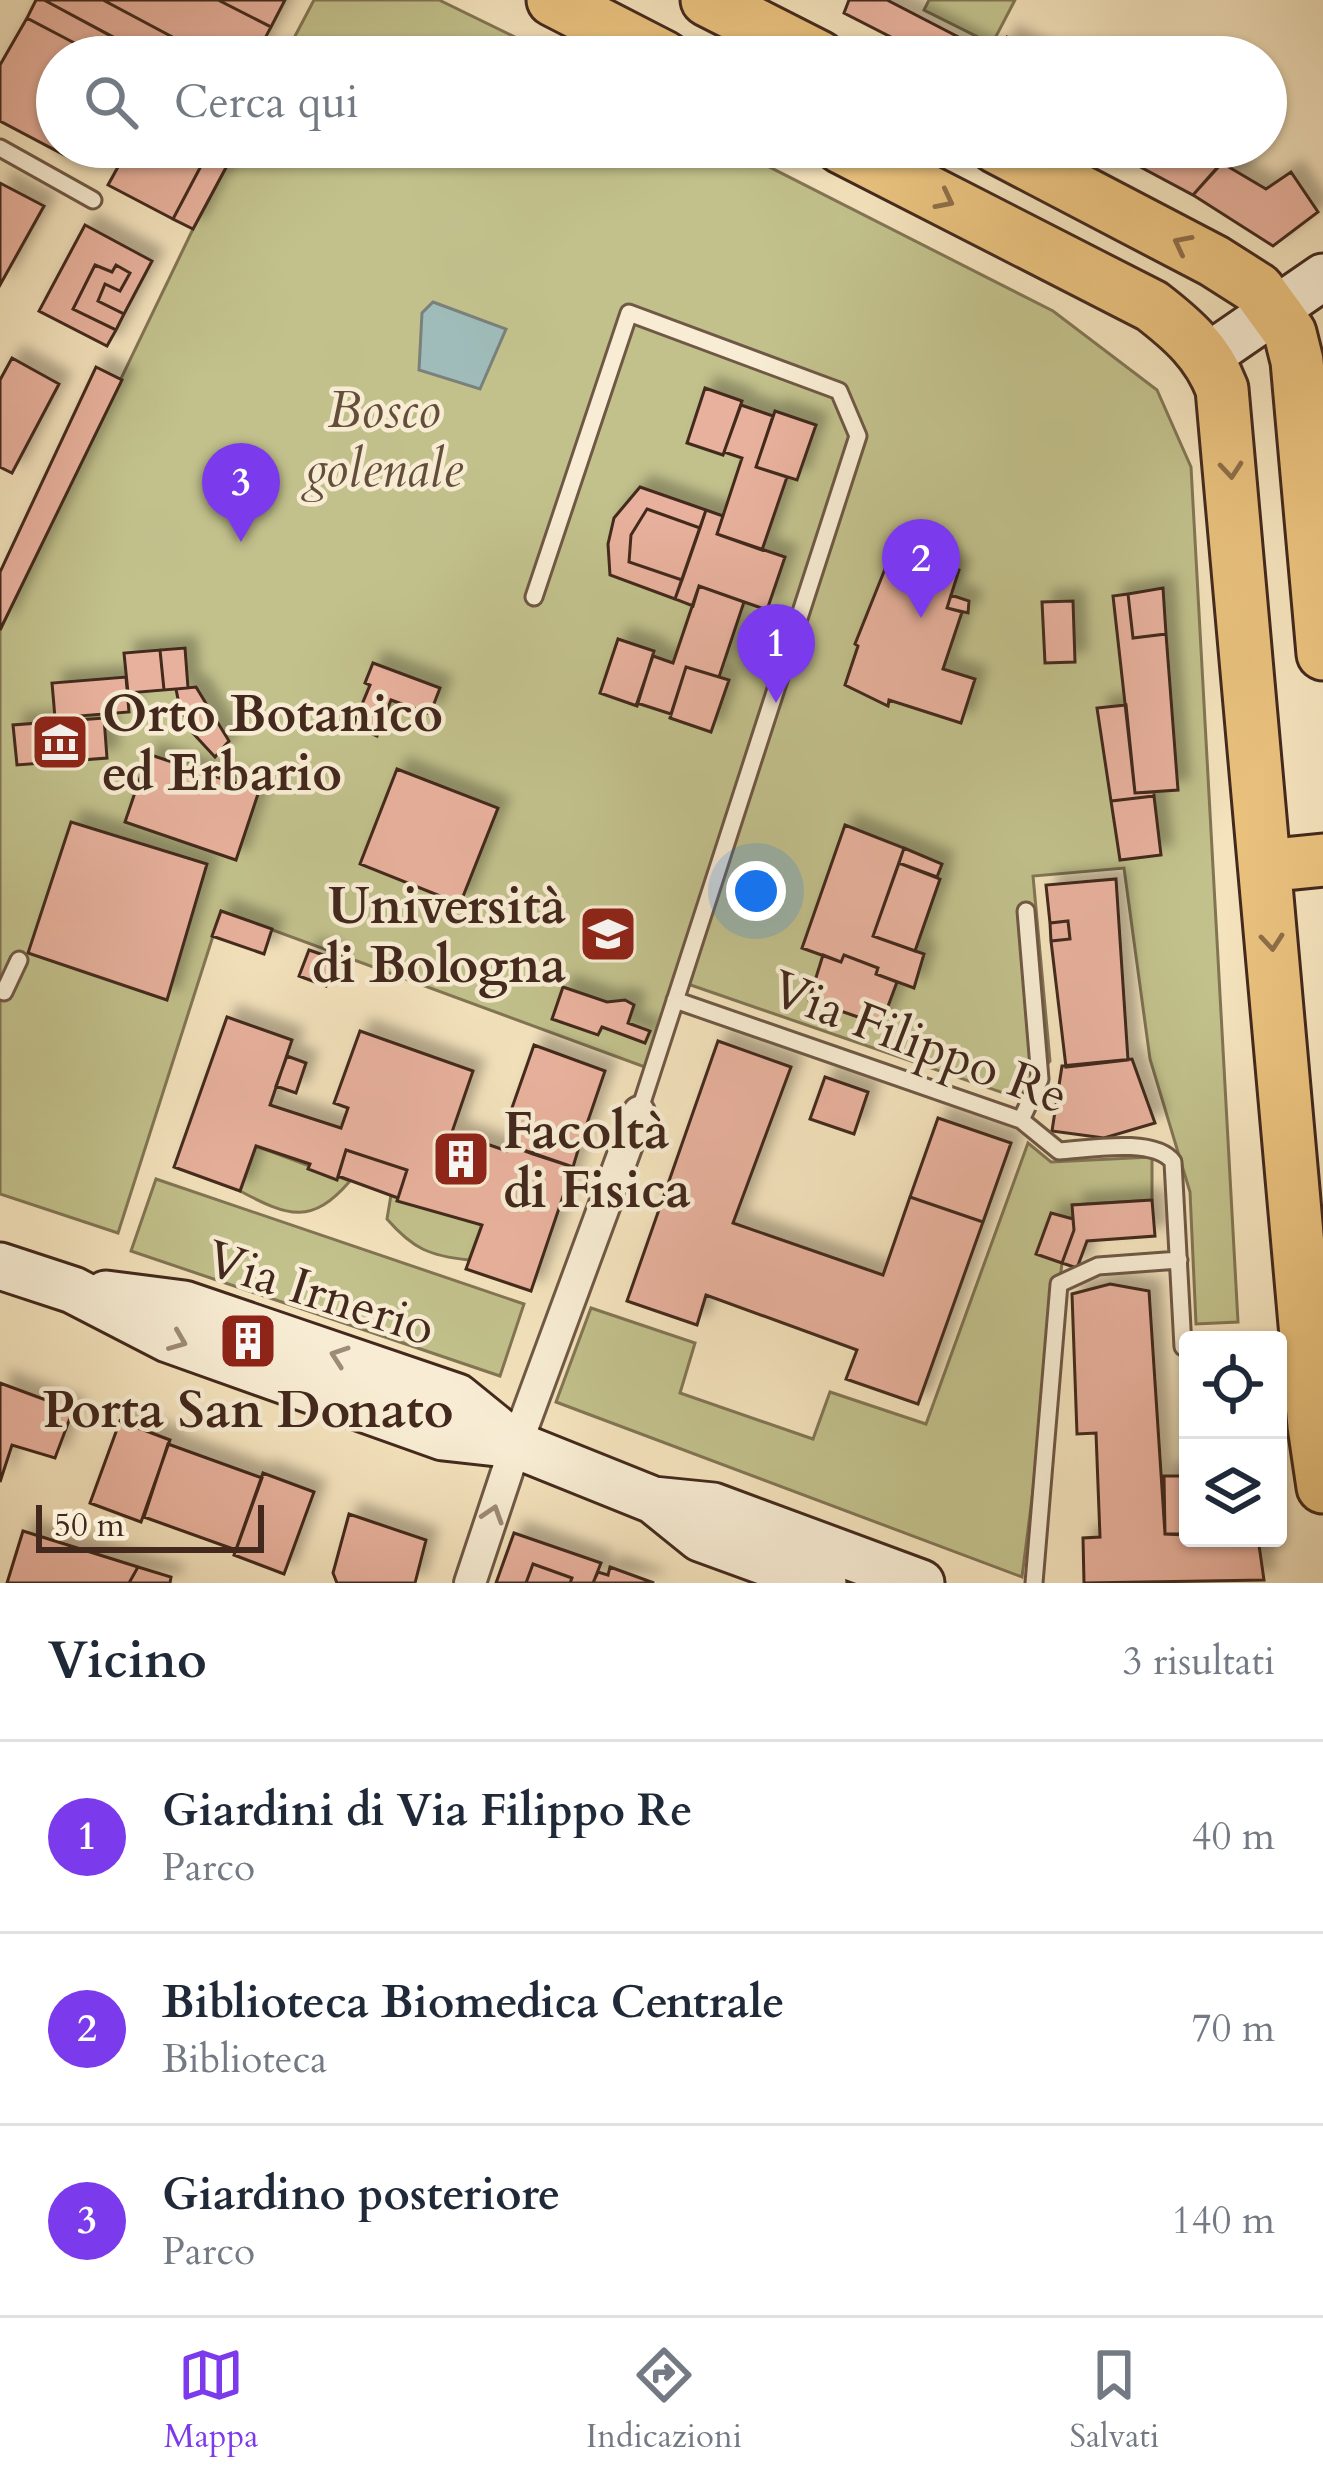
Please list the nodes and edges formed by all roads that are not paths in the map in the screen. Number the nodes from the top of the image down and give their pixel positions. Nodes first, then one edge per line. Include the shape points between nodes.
1 (553, 0) edge
2 (707, 0) edge
3 (623, 36) edge
4 (773, 36) edge
5 (0, 148) edge
6 (882, 168) edge
7 (1036, 168) edge
8 (93, 200) dead end
9 (1323, 278) edge
10 (1277, 310) junction
11 (1207, 357) junction
12 (534, 597) dead end
13 (1323, 654) edge
14 (1323, 860) edge
15 (1265, 866) junction
16 (1025, 910) dead end
17 (19, 960) dead end
18 (1, 994) edge
19 (675, 1000) junction
20 (639, 1112) joint
21 (1021, 1120) junction
22 (1179, 1260) junction
23 (0, 1266) edge
24 (1183, 1331) edge
25 (516, 1445) junction
26 (1323, 1487) edge
27 (653, 1500) junction
28 (470, 1583) edge
29 (823, 1583) edge
30 (922, 1583) edge
31 (1034, 1583) edge

1 - 3 main road
2 - 4 main road
5 - 8 lane
6 -> 11 main road via 1153,306
10 -> 7 main road via 1214,261
9 - 10 street
10 - 11 street
10 - 13 main road via 1297,361
11 -> 15 main road via 1224,398
12 - 19 lane via 629,313 839,391 858,436
14 - 15 main road
15 -> 26 main road
16 - 21 lane via 1040,1079
17 - 18 lane
19 - 20 lane
19 - 21 lane, Via Filippo Re
20 - 25 street
21 - 22 lane, Via Filippo Re via 1059,1150 1150,1147 1167,1154
22 - 24 lane, Via Filippo Re
22 - 31 lane via 1098,1266 1059,1284
23 - 25 street, Via Irnerio via 73,1290 184,1304 457,1397
25 - 27 street, Via Irnerio
28 -> 25 street
27 - 29 street, Via Irnerio via 700,1538
27 - 30 street, Via Irnerio via 712,1506

